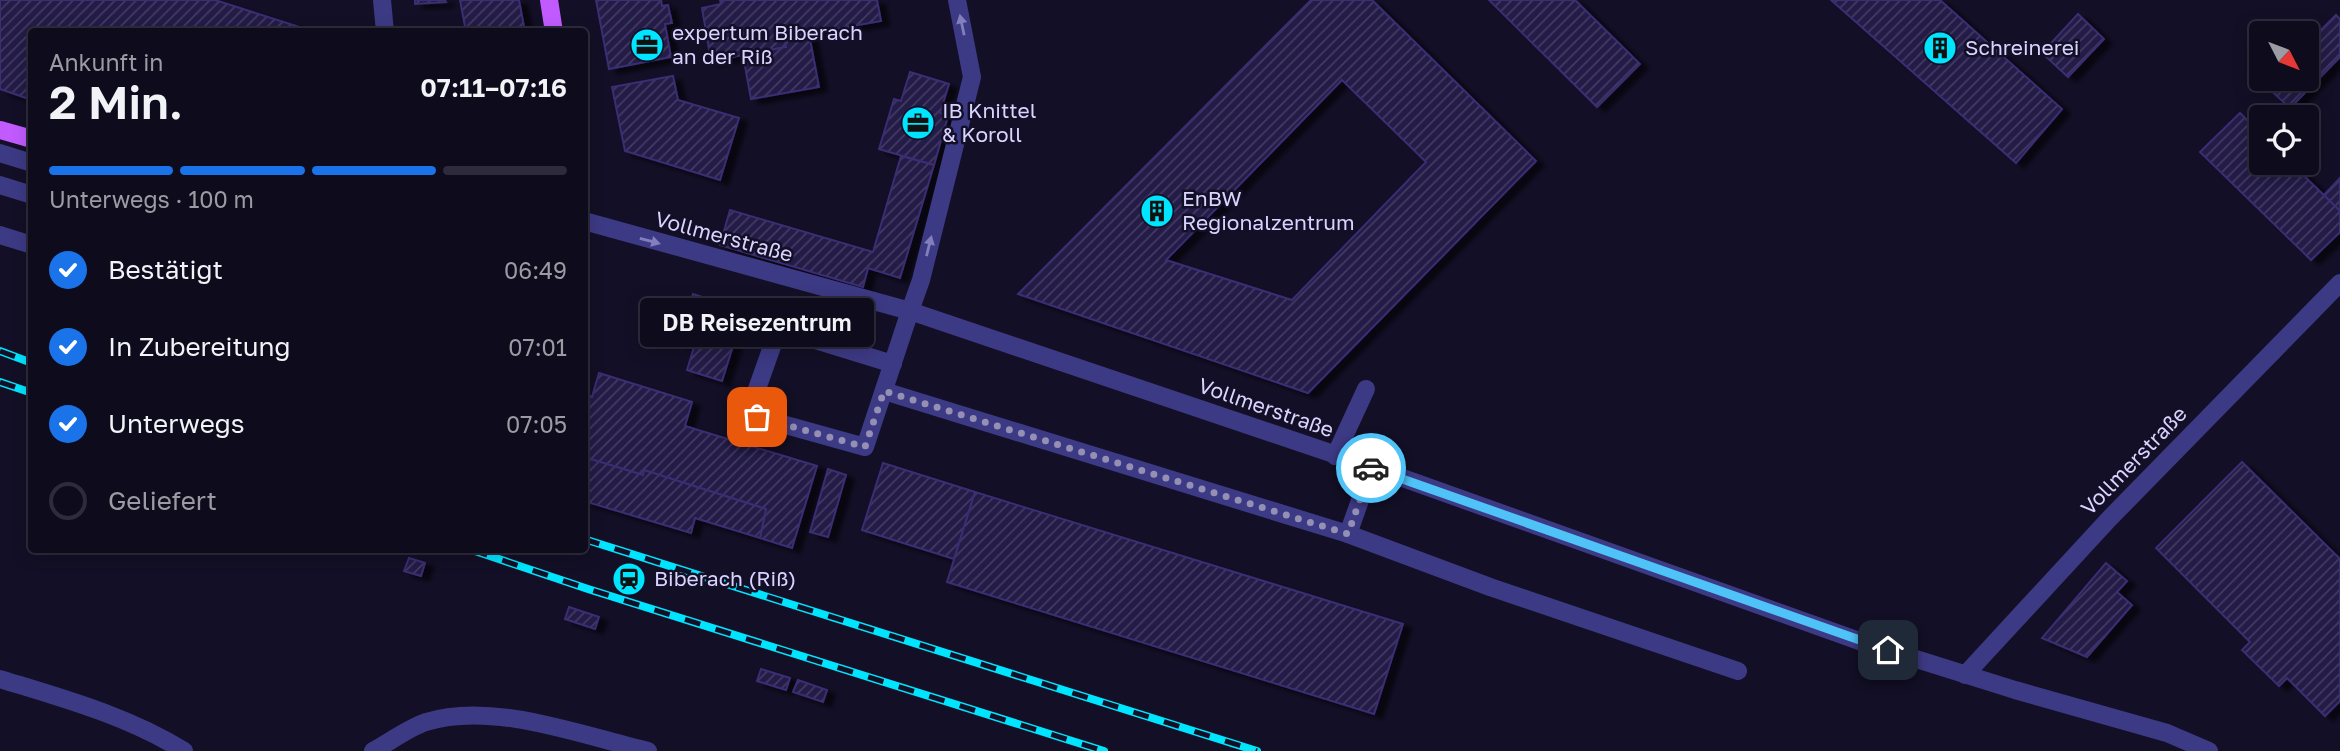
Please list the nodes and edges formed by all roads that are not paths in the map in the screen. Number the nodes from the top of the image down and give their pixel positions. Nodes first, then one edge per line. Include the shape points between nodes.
1 (382, 0) edge
2 (549, 0) edge
3 (957, 0) edge
4 (384, 28) edge
5 (553, 28) edge
6 (0, 130) edge
7 (28, 138) edge
8 (0, 153) edge
9 (28, 162) edge
10 (0, 185) edge
11 (28, 194) edge
12 (588, 222) edge
13 (0, 235) edge
14 (28, 244) edge
15 (2340, 283) edge
16 (910, 311) junction
17 (893, 364) junction
18 (1366, 389) dead end
19 (884, 391) junction
20 (1335, 456) junction
21 (1372, 467) junction
22 (1348, 534) junction
23 (1738, 671) dead end
24 (1965, 675) junction
25 (0, 679) edge
26 (184, 751) edge
27 (373, 751) edge
28 (648, 751) edge
29 (2209, 751) edge

1 - 4 street
2 - 5 main road
16 -> 3 street via 972,77
6 - 7 main road
8 - 9 street
10 - 11 street
12 -> 16 street, Vollmerstraße
13 - 14 street
15 - 24 street, Vollmerstraße via 2109,519
16 - 17 street
16 - 20 street, Vollmerstraße
17 - 19 street
17 - 19 street via 789,332 774,341 752,403 757,417 865,447
18 - 20 street
19 - 22 street
20 - 21 street, Vollmerstraße
21 - 22 street
21 - 24 street, Vollmerstraße
22 - 23 street
24 - 29 street, Vollmerstraße via 2168,733
25 - 26 street via 127,722
27 - 28 street via 424,723 462,715 505,716

